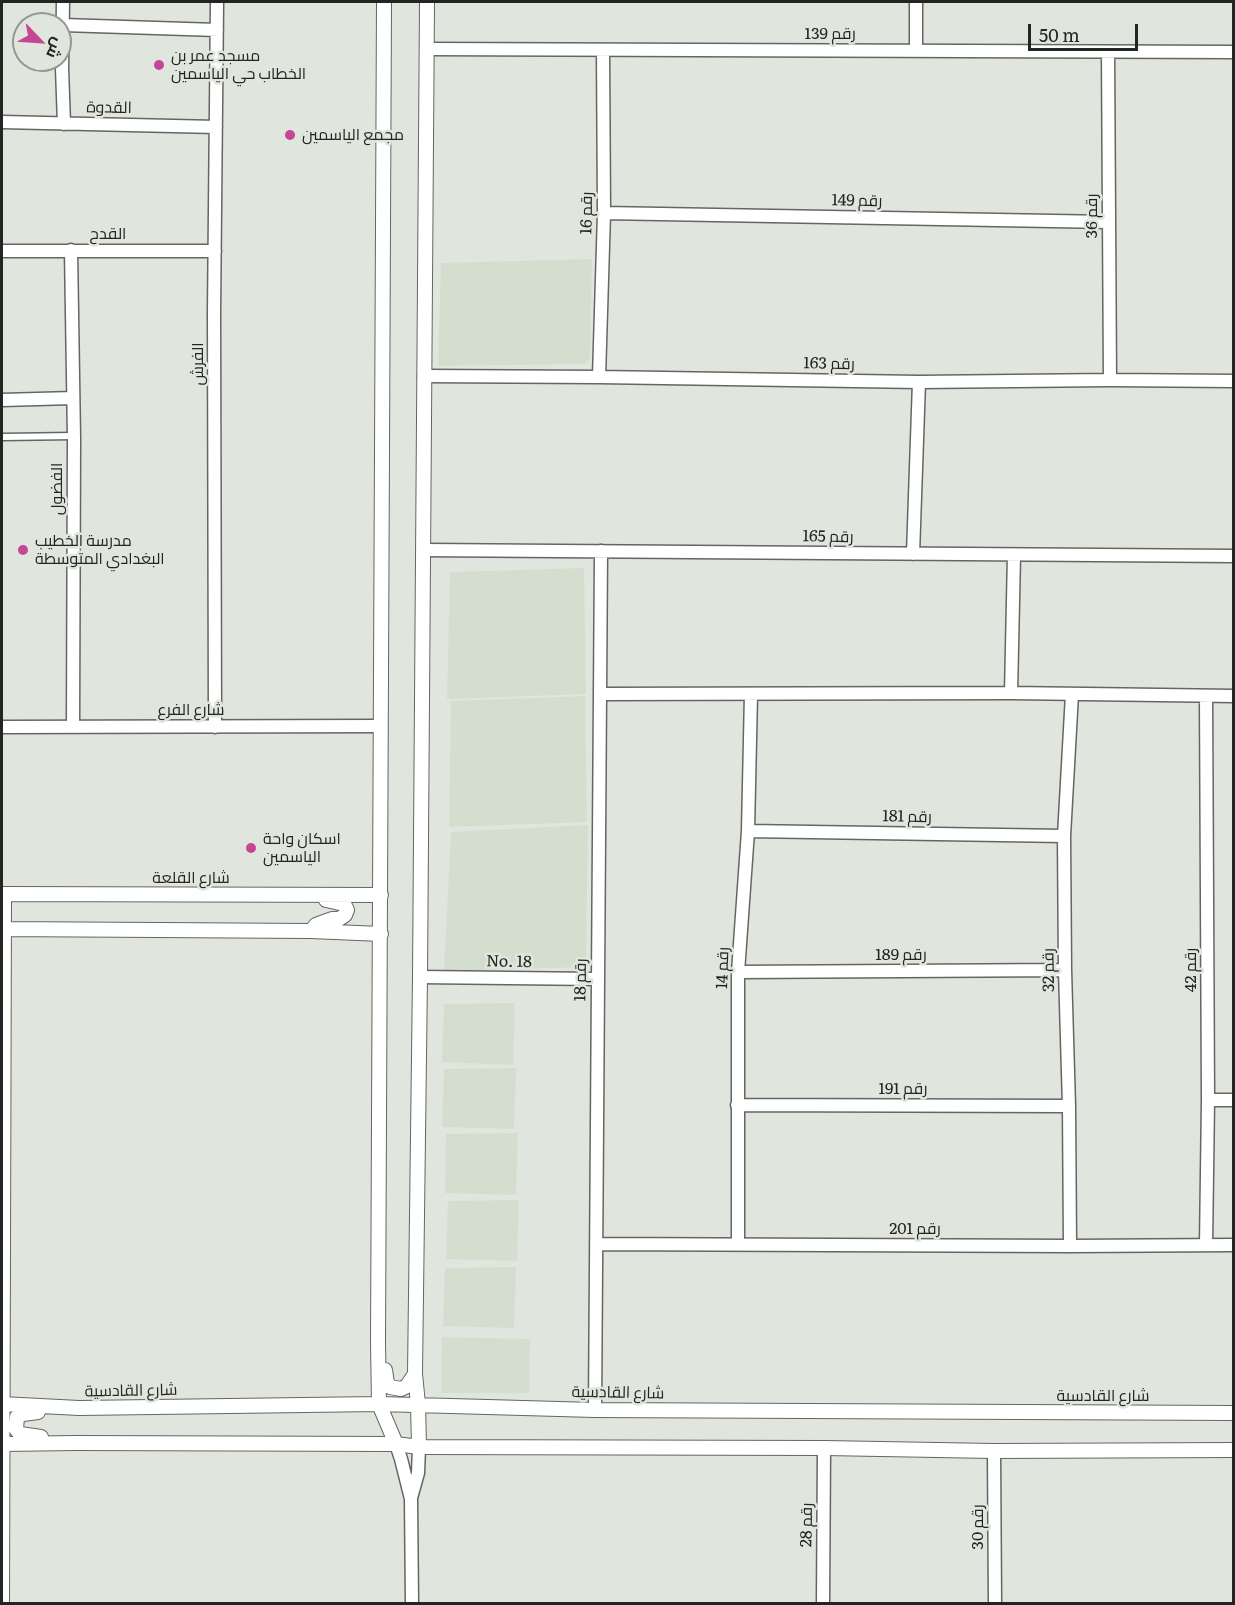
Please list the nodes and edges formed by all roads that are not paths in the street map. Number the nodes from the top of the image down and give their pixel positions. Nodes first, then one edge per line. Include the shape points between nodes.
1 (217, 2) edge
2 (384, 2) edge
3 (427, 2) edge
4 (916, 2) edge
5 (72, 26) edge
6 (217, 30) junction
7 (427, 49) junction
8 (603, 50) junction
9 (916, 51) junction
10 (1108, 52) junction
11 (1233, 52) edge
12 (63, 72) edge
13 (2, 122) edge
14 (64, 124) junction
15 (216, 127) junction
16 (604, 213) junction
17 (1109, 222) junction
18 (71, 250) junction
19 (2, 251) edge
20 (215, 251) junction
21 (424, 376) junction
22 (599, 377) junction
23 (1110, 380) junction
24 (1233, 381) edge
25 (919, 382) junction
26 (73, 398) junction
27 (2, 400) edge
28 (74, 436) junction
29 (2, 437) edge
30 (423, 550) junction
31 (601, 551) junction
32 (913, 554) junction
33 (1014, 555) junction
34 (1233, 556) edge
35 (1011, 693) junction
36 (601, 694) junction
37 (751, 694) junction
38 (1072, 694) junction
39 (1206, 696) junction
40 (1233, 696) edge
41 (380, 726) junction
42 (2, 727) edge
43 (73, 727) junction
44 (215, 727) junction
45 (748, 831) junction
46 (1064, 836) junction
47 (3, 894) edge
48 (312, 894) junction
49 (381, 895) junction
50 (3, 928) edge
51 (311, 931) junction
52 (381, 934) junction
53 (1065, 970) junction
54 (738, 972) junction
55 (420, 977) junction
56 (598, 979) junction
57 (1208, 1100) junction
58 (1233, 1100) edge
59 (737, 1105) junction
60 (1069, 1106) junction
61 (596, 1244) junction
62 (738, 1244) junction
63 (1206, 1245) junction
64 (1233, 1245) edge
65 (1070, 1246) junction
66 (378, 1342) junction
67 (415, 1374) junction
68 (2, 1404) edge
69 (380, 1404) junction
70 (418, 1404) junction
71 (79, 1408) junction
72 (595, 1410) junction
73 (1233, 1413) edge
74 (75, 1443) junction
75 (2, 1444) edge
76 (396, 1444) junction
77 (420, 1447) junction
78 (824, 1448) junction
79 (1233, 1450) edge
80 (994, 1451) junction
81 (411, 1499) junction
82 (2, 1604) edge
83 (412, 1604) edge
84 (823, 1604) edge
85 (995, 1604) edge

1 - 6 street, الفرش
2 - 41 street
3 - 7 street
4 - 9 street
5 - 6 street
6 - 15 street, الفرش
7 - 8 street, رقم 139
7 - 21 street
8 - 9 street, رقم 139
8 - 16 street, رقم 16
9 - 10 street, رقم 139
10 - 11 street, رقم 139
10 - 17 street, رقم 36
12 - 14 street
13 - 14 street, القدوة
14 - 15 street, القدوة
15 - 20 street, الفرش
16 - 17 street, رقم 149
16 - 22 street, رقم 16
17 - 23 street, رقم 36
18 - 19 street, القدح
18 - 20 street, القدح
18 - 26 street, الفضول
20 - 44 street, الفرش
21 - 22 street, رقم 163
21 - 30 street
22 - 25 street, رقم 163
23 - 24 street, رقم 163
23 - 25 street, رقم 163
25 - 32 street
26 - 27 street
26 - 28 street, الفضول
28 - 29 lane
28 - 43 street, الفضول
30 - 31 street, رقم 165
30 - 55 street
31 - 32 street, رقم 165
31 - 36 street, رقم 18
32 - 33 street, رقم 165
33 - 34 street, رقم 165
33 - 35 street
35 - 37 street
35 - 38 street
36 - 37 street
36 - 56 street, رقم 18
37 - 45 street, رقم 14
38 - 39 street
38 - 46 street, رقم 32
39 - 40 street
39 - 57 street, رقم 42
41 - 44 street, شارع الفرع
41 - 49 street
42 - 43 street, شارع الفرع
43 - 44 street, شارع الفرع
45 - 46 street, رقم 181
45 - 54 street, رقم 14
46 - 53 street, رقم 32
47 - 48 street, شارع القلعة
47 - 50 street
48 - 49 street, شارع القلعة
48 - 51 street via 344,904 347,910 339,919 316,925
49 - 52 street
50 - 51 street
50 - 68 street
51 - 52 street
52 - 66 street
53 - 54 street, رقم 189
53 - 60 street, رقم 32
54 - 59 street, رقم 14
55 - 56 street, No. 18
55 - 67 street
56 - 61 street, رقم 18
57 - 58 street
57 - 63 street, رقم 42
59 - 60 street, رقم 191
59 - 62 street, رقم 14
60 - 65 street, رقم 32
61 - 62 street, رقم 201
61 - 72 street, رقم 18
62 - 65 street, رقم 201
63 - 64 street, رقم 201
63 - 65 street, رقم 201
66 - 67 street via 390,1387 407,1386
66 - 69 street
67 - 70 street
68 - 71 street, شارع القادسية
68 - 75 street
69 - 70 street, شارع القادسية
69 - 71 street, شارع القادسية
69 - 76 street
70 - 72 street, شارع القادسية
70 - 77 street
71 - 74 street via 23,1414 15,1423 20,1434
72 - 73 street, شارع القادسية
74 - 75 street
74 - 76 street
75 - 82 street
76 - 77 street
76 - 81 street
77 - 78 street
77 - 81 street
78 - 80 street
78 - 84 street, رقم 28
79 - 80 street
80 - 85 street, رقم 30
81 - 83 street

